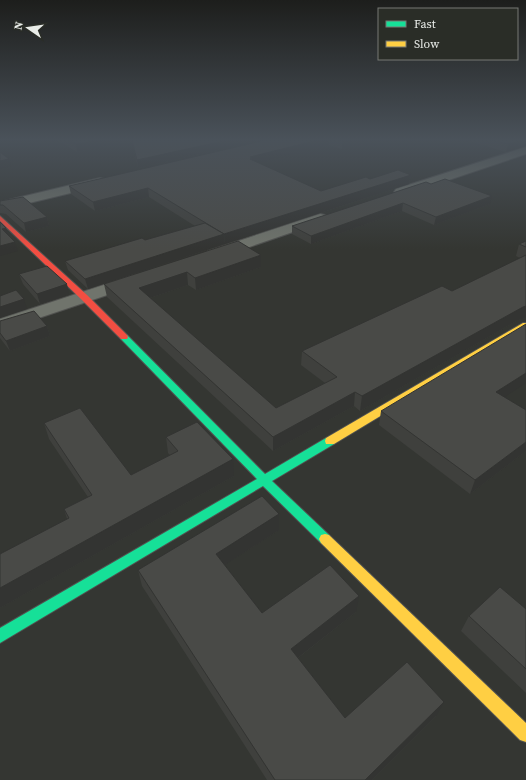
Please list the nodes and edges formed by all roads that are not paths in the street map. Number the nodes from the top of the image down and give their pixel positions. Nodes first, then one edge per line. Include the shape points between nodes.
1 (446, 176) edge
2 (108, 180) edge
3 (384, 197) edge
4 (0, 206) edge
5 (331, 215) edge
6 (0, 218) edge
7 (204, 257) edge
8 (144, 277) edge
9 (84, 297) junction
10 (526, 324) edge
11 (0, 325) edge
12 (264, 480) junction
13 (0, 636) edge
14 (526, 734) edge

1 - 3 street
2 - 4 street
5 - 7 street
6 - 9 street
8 - 9 street
9 - 11 street
9 - 12 street
10 - 12 street
12 - 13 street
12 - 14 street

